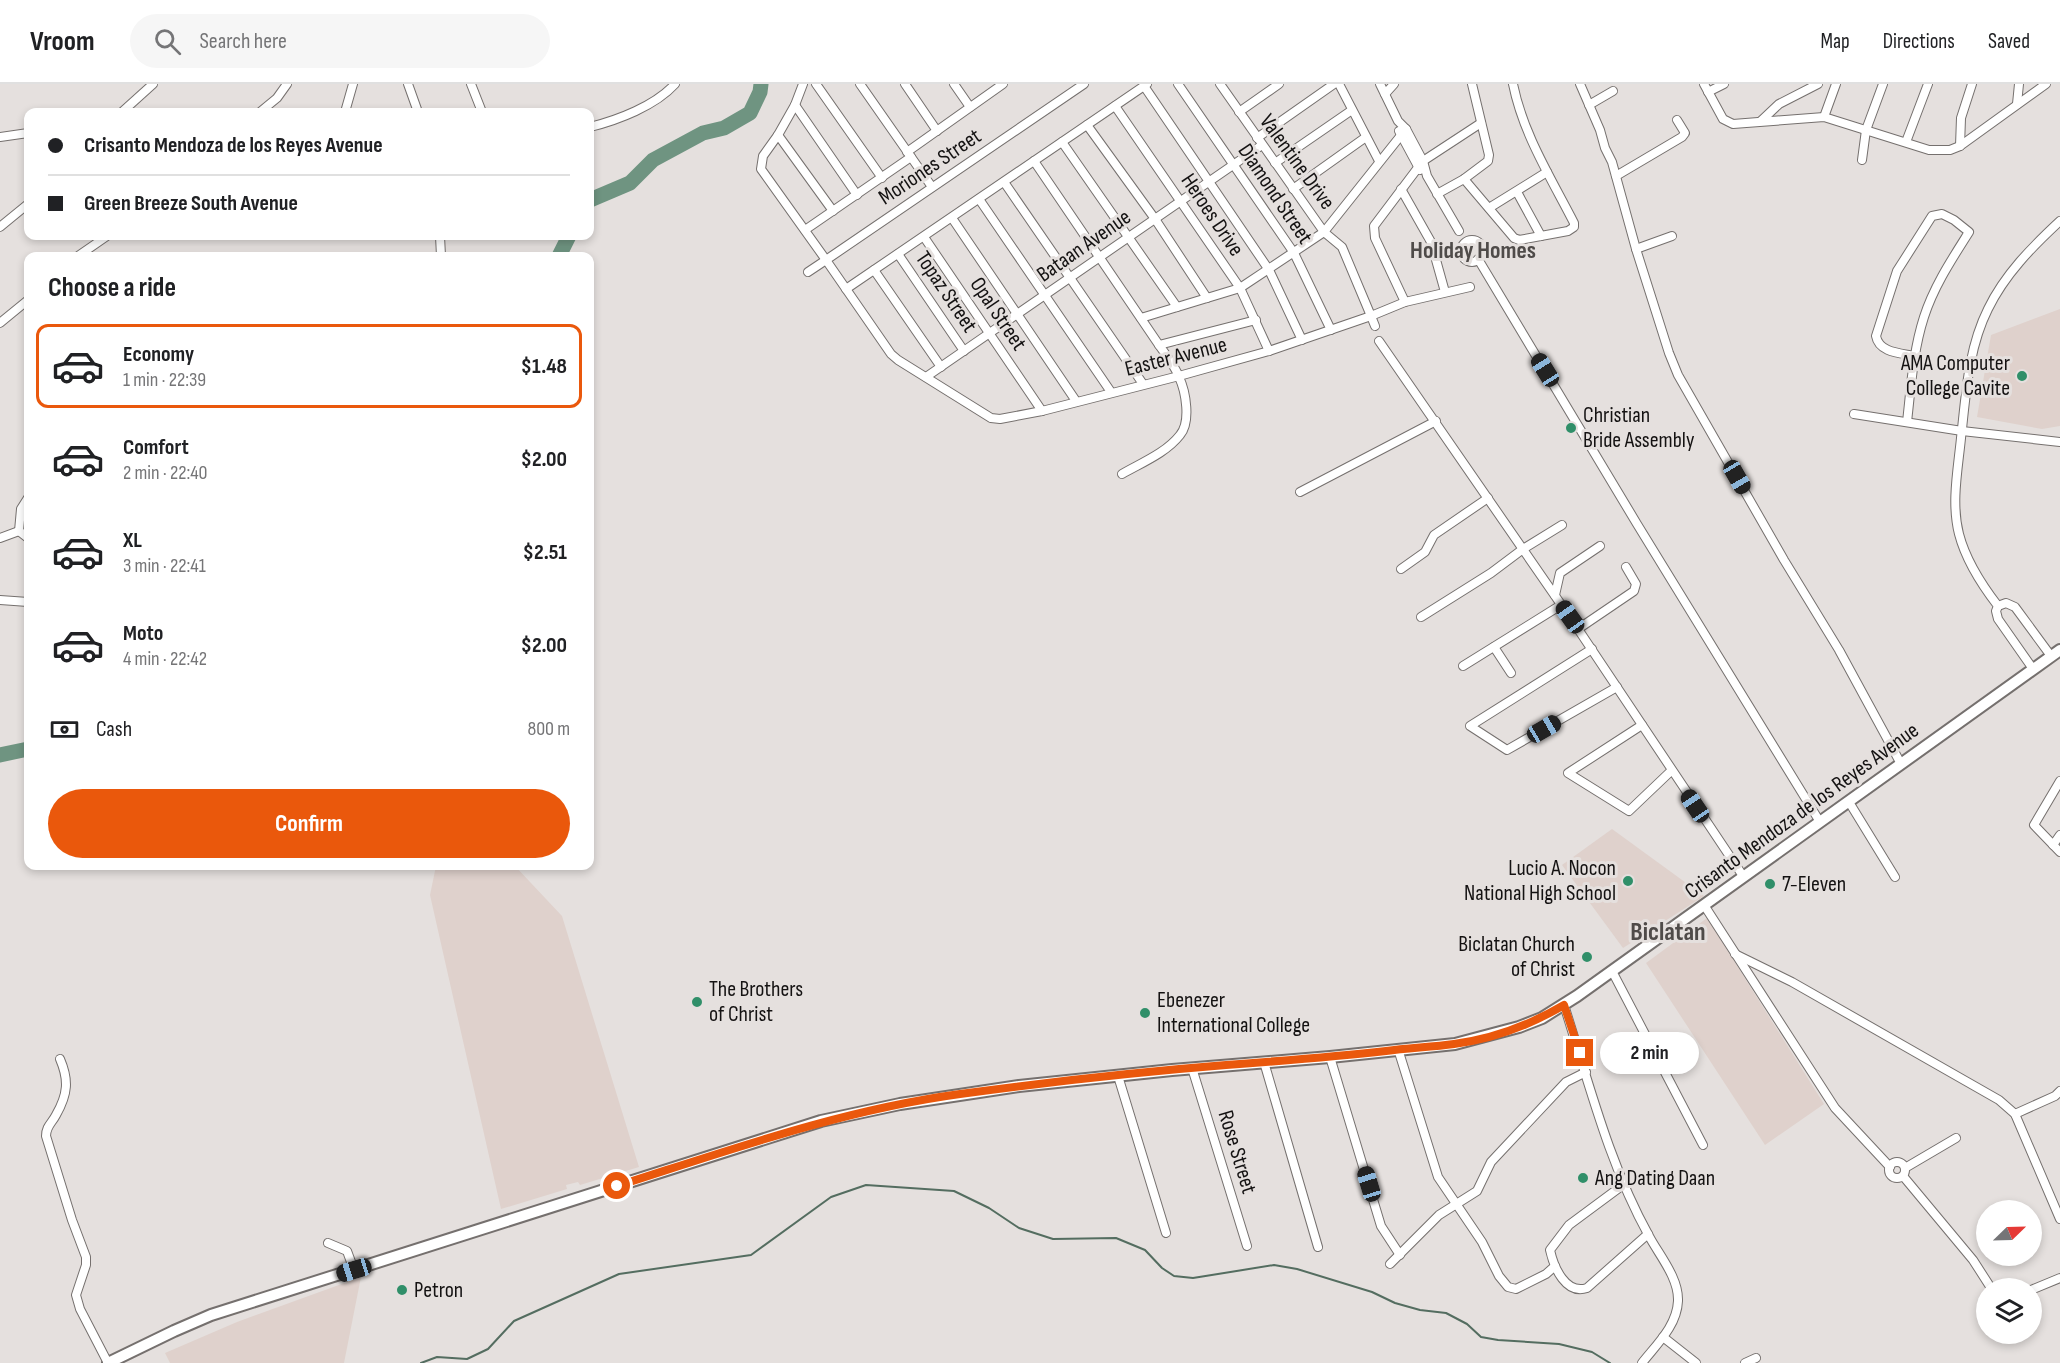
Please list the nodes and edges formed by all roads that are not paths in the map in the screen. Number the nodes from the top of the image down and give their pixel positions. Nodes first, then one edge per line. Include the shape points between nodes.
1 (153, 84) edge
2 (286, 84) edge
3 (353, 84) edge
4 (408, 84) edge
5 (471, 84) edge
6 (675, 84) edge
7 (803, 84) edge
8 (816, 84) edge
9 (860, 84) edge
10 (905, 84) edge
11 (954, 84) edge
12 (1003, 84) edge
13 (1084, 84) edge
14 (1179, 84) edge
15 (1220, 84) edge
16 (1279, 84) edge
17 (1334, 84) edge
18 (1339, 84) edge
19 (1380, 84) edge
20 (1394, 84) edge
21 (1472, 84) edge
22 (1513, 84) edge
23 (1580, 84) edge
24 (1704, 84) edge
25 (1724, 84) edge
26 (1818, 84) edge
27 (1836, 84) edge
28 (1883, 84) edge
29 (1928, 84) edge
30 (1972, 84) edge
31 (2019, 84) edge
32 (2046, 84) edge
33 (1146, 85) edge
34 (1266, 88) edge
35 (1613, 91) dead end
36 (1708, 92) junction
37 (1385, 94) junction
38 (2017, 104) junction
39 (795, 105) junction
40 (1589, 105) junction
41 (1115, 106) junction
42 (970, 107) junction
43 (126, 108) edge
44 (265, 108) edge
45 (346, 108) edge
46 (417, 108) edge
47 (480, 108) edge
48 (1352, 110) junction
49 (1239, 112) junction
50 (1824, 117) junction
51 (1677, 120) dead end
52 (1761, 121) junction
53 (1481, 123) junction
54 (1087, 125) junction
55 (594, 126) edge
56 (937, 130) junction
57 (1866, 130) junction
58 (1403, 132) junction
59 (24, 134) edge
60 (778, 135) junction
61 (0, 137) edge
62 (1366, 137) junction
63 (1062, 142) junction
64 (1260, 142) junction
65 (1906, 142) junction
66 (1960, 146) junction
67 (909, 154) junction
68 (1862, 160) dead end
69 (1034, 161) junction
70 (1379, 161) junction
71 (1275, 163) junction
72 (1420, 164) junction
73 (1235, 165) junction
74 (1547, 172) junction
75 (1616, 176) junction
76 (882, 178) junction
77 (1464, 179) junction
78 (1004, 182) junction
79 (1209, 182) junction
80 (932, 187) junction
81 (1293, 189) junction
82 (1401, 189) junction
83 (1516, 192) junction
84 (1437, 194) junction
85 (857, 195) junction
86 (979, 199) junction
87 (1181, 202) junction
88 (24, 207) edge
89 (1489, 208) junction
90 (833, 212) junction
91 (952, 218) junction
92 (1155, 219) junction
93 (2060, 221) edge
94 (0, 226) edge
95 (805, 230) junction
96 (1324, 232) junction
97 (1541, 236) junction
98 (1672, 236) dead end
99 (924, 237) junction
100 (1129, 237) junction
101 (1462, 237) junction
102 (101, 240) edge
103 (1636, 249) junction
104 (84, 252) edge
105 (1294, 253) junction
106 (898, 254) junction
107 (1100, 257) junction
108 (825, 260) junction
109 (1478, 260) junction
110 (874, 270) junction
111 (1269, 270) junction
112 (808, 272) dead end
113 (1071, 277) junction
114 (1470, 287) dead end
115 (1240, 288) junction
116 (846, 289) junction
117 (1445, 292) junction
118 (1046, 294) junction
119 (1207, 298) junction
120 (1405, 302) junction
121 (24, 303) edge
122 (1177, 307) junction
123 (1018, 314) junction
124 (1371, 316) junction
125 (1141, 318) junction
126 (1256, 320) junction
127 (0, 323) edge
128 (1375, 326) dead end
129 (1331, 330) junction
130 (990, 333) junction
131 (1302, 340) junction
132 (1379, 341) dead end
133 (1159, 345) junction
134 (964, 351) junction
135 (1269, 351) junction
136 (1915, 356) junction
137 (941, 367) junction
138 (1179, 376) junction
139 (926, 377) junction
140 (1143, 384) junction
141 (1111, 392) junction
142 (1076, 401) junction
143 (1042, 411) junction
144 (1854, 414) dead end
145 (1436, 421) junction
146 (1907, 422) junction
147 (1962, 431) junction
148 (2060, 442) edge
149 (1122, 474) dead end
150 (1300, 492) dead end
151 (1488, 498) junction
152 (24, 504) edge
153 (1562, 525) dead end
154 (19, 531) junction
155 (24, 535) edge
156 (0, 538) edge
157 (1600, 546) dead end
158 (1523, 549) junction
159 (1626, 567) dead end
160 (1401, 569) dead end
161 (1555, 595) junction
162 (0, 600) edge
163 (24, 602) edge
164 (1561, 605) junction
165 (1998, 606) junction
166 (1421, 617) dead end
167 (1578, 629) junction
168 (1494, 647) junction
169 (1592, 649) junction
170 (2055, 653) edge
171 (1463, 666) dead end
172 (2033, 669) junction
173 (1511, 673) dead end
174 (1617, 687) junction
175 (1642, 725) junction
176 (1901, 764) junction
177 (1671, 771) junction
178 (2060, 781) edge
179 (1849, 802) junction
180 (1820, 822) junction
181 (2060, 835) edge
182 (2053, 845) junction
183 (2060, 852) edge
184 (1743, 876) junction
185 (1895, 877) dead end
186 (1704, 905) junction
187 (1735, 954) junction
188 (1612, 971) junction
189 (1564, 1005) junction
190 (1398, 1049) junction
191 (1330, 1057) junction
192 (60, 1059) dead end
193 (1264, 1062) junction
194 (1192, 1068) junction
195 (1586, 1072) junction
196 (1118, 1076) junction
197 (2060, 1091) edge
198 (2015, 1114) junction
199 (1956, 1138) dead end
200 (1703, 1144) dead end
201 (1890, 1167) junction
202 (1904, 1172) junction
203 (1623, 1185) junction
204 (1456, 1203) junction
205 (2060, 1219) edge
206 (1166, 1233) dead end
207 (1648, 1234) junction
208 (328, 1243) dead end
209 (1247, 1246) dead end
210 (1318, 1247) dead end
211 (1400, 1254) junction
212 (1390, 1264) dead end
213 (1555, 1266) junction
214 (354, 1270) junction
215 (1984, 1278) edge
216 (2060, 1278) edge
217 (2042, 1285) edge
218 (1663, 1337) junction
219 (1756, 1358) dead end
220 (108, 1363) edge
221 (1642, 1363) edge
222 (1696, 1363) edge
223 (1745, 1363) edge

1 - 43 street
2 - 44 street
3 - 45 street
4 - 46 street
5 - 47 street
6 - 55 street via 652,102
7 - 39 street
8 - 76 street
9 - 67 street
10 - 56 street
11 - 42 street
12 - 42 street
13 - 80 street, Moriones Street
14 - 73 street, Diamond Street
15 - 49 street, Valentine Drive
16 - 34 street
17 - 64 street, Bataan Avenue
18 - 48 street
19 - 37 street
20 - 37 street
21 - 53 street
22 - 74 street via 1527,133
23 - 40 street
24 - 36 street
25 - 36 street
26 - 52 street via 1779,104
27 - 50 street
28 - 57 street
29 - 65 street
30 - 66 street via 1960,118
31 - 38 street
32 - 38 street
33 - 41 street
33 - 79 street
34 - 49 street
35 - 40 street
36 - 52 street via 1723,120 1733,124
37 - 58 street
38 - 66 street
39 - 60 street
39 - 85 street
40 - 75 street
41 - 54 street
41 - 87 street, Heroes Drive
42 - 56 street
48 - 62 street
48 - 71 street
49 - 64 street, Valentine Drive
50 - 52 street
50 - 57 street
51 - 75 street via 1685,133 1682,137
53 - 72 street
53 - 77 street via 1488,161
54 - 63 street
54 - 92 street
56 - 67 street
57 - 65 street
57 - 68 street
58 - 70 street
58 - 72 street
59 - 61 street
60 - 90 street
60 - 95 street via 763,156 761,169
62 - 70 street
62 - 81 street
63 - 69 street
63 - 100 street
64 - 71 street, Valentine Drive
64 - 73 street, Bataan Avenue
65 - 66 street via 1941,152
67 - 76 street
67 - 80 street
69 - 78 street
69 - 107 street
70 - 96 street
71 - 81 street, Valentine Drive
72 - 82 street
72 - 84 street
73 - 79 street, Bataan Avenue
73 - 105 street, Diamond Street
74 - 83 street
74 - 97 street via 1574,227
75 - 103 street
76 - 85 street
77 - 84 street
77 - 89 street
78 - 86 street
78 - 113 street
79 - 87 street, Bataan Avenue
79 - 111 street
80 - 108 street, Moriones Street
81 - 96 street, Valentine Drive
82 - 117 street via 1431,242
82 - 120 street via 1373,231
83 - 89 street
83 - 97 street
84 - 101 street
85 - 90 street
86 - 91 street
86 - 118 street
87 - 92 street, Bataan Avenue
87 - 115 street, Heroes Drive
88 - 94 street
89 - 97 street via 1514,238
90 - 95 street
91 - 99 street
91 - 123 street
92 - 100 street, Bataan Avenue
92 - 119 street
93 - 147 street via 2021,260 1988,309 1972,355
95 - 108 street
96 - 105 street
96 - 124 street via 1342,247
98 - 103 street
99 - 106 street
99 - 130 street, Opal Street
100 - 107 street, Bataan Avenue
100 - 122 street
101 - 109 street via 1464,259
101 - 109 street via 1482,246
102 - 104 street
103 - 176 street via 1678,375
105 - 111 street
105 - 129 street, Diamond Street
106 - 110 street
106 - 134 street, Topaz Street
107 - 113 street, Bataan Avenue
107 - 125 street
108 - 112 street, Moriones Street
108 - 116 street, Easter Avenue
109 - 180 street
110 - 116 street
110 - 137 street
111 - 115 street
111 - 131 street
113 - 118 street, Bataan Avenue
113 - 140 street
114 - 117 street, Easter Avenue
115 - 119 street
115 - 126 street, Heroes Drive
116 - 139 street, Easter Avenue via 891,354
117 - 120 street, Easter Avenue
118 - 123 street, Bataan Avenue
118 - 141 street
119 - 122 street
120 - 124 street, Easter Avenue
121 - 127 street
122 - 125 street
123 - 130 street, Bataan Avenue
123 - 142 street
124 - 128 street
124 - 129 street, Easter Avenue
125 - 133 street
126 - 133 street
126 - 135 street, Heroes Drive
129 - 131 street, Easter Avenue
130 - 134 street, Bataan Avenue
130 - 143 street, Opal Street
131 - 135 street, Easter Avenue
132 - 145 street
133 - 138 street
134 - 137 street, Bataan Avenue
135 - 138 street, Easter Avenue
136 - 136 street via 1933,296 1969,232 1942,214 1932,216 1898,271 1876,336 1883,348
136 - 146 street
137 - 139 street, Bataan Avenue
138 - 140 street, Easter Avenue
138 - 149 street via 1186,425 1181,434 1172,444
139 - 143 street, Easter Avenue via 991,418
140 - 141 street, Easter Avenue
141 - 142 street, Easter Avenue
142 - 143 street, Easter Avenue
144 - 146 street
145 - 150 street
145 - 151 street
146 - 147 street
147 - 148 street
147 - 165 street via 1955,508 1959,534 1971,567
151 - 158 street
151 - 160 street via 1434,535 1425,552
152 - 154 street
153 - 158 street
154 - 155 street
154 - 156 street
157 - 161 street via 1560,573
158 - 161 street
158 - 166 street
159 - 167 street via 1636,584 1634,591
161 - 164 street
162 - 163 street
164 - 167 street
164 - 168 street
165 - 170 street via 2006,603 2015,607
165 - 172 street via 1998,619
167 - 169 street
168 - 171 street
168 - 173 street
169 - 174 street
169 - 174 street via 1470,726 1508,750
170 - 172 main road, Crisanto Mendoza de los Reyes Avenue
172 - 176 main road, Crisanto Mendoza de los Reyes Avenue
174 - 175 street
175 - 177 street
175 - 177 street via 1568,773 1629,811
176 - 179 main road, Crisanto Mendoza de los Reyes Avenue
177 - 184 street
178 - 182 street via 2034,825
179 - 180 main road, Crisanto Mendoza de los Reyes Avenue
179 - 185 street
180 - 184 main road, Crisanto Mendoza de los Reyes Avenue
181 - 182 street
182 - 183 street
184 - 186 main road, Crisanto Mendoza de los Reyes Avenue
186 - 187 street
186 - 188 main road, Crisanto Mendoza de los Reyes Avenue
187 - 198 street via 1792,982 1999,1100
187 - 201 street via 1835,1108
188 - 189 main road, Crisanto Mendoza de los Reyes Avenue
188 - 200 street
189 - 190 main road, Crisanto Mendoza de los Reyes Avenue via 1497,1035 1455,1044
189 - 195 street
190 - 191 main road, Crisanto Mendoza de los Reyes Avenue
190 - 204 street via 1438,1177
191 - 193 main road, Crisanto Mendoza de los Reyes Avenue
191 - 211 street via 1381,1226
192 - 220 street via 67,1082 46,1136 86,1257 76,1295
193 - 194 main road, Crisanto Mendoza de los Reyes Avenue
193 - 210 street
194 - 196 main road, Crisanto Mendoza de los Reyes Avenue
194 - 209 street, Rose Street
195 - 203 street
195 - 204 street via 1566,1082 1491,1162 1477,1191
196 - 206 street
196 - 214 main road, Crisanto Mendoza de los Reyes Avenue via 957,1094 821,1121
197 - 198 street
198 - 205 street
199 - 202 street
201 - 202 street via 1898,1162
201 - 202 street via 1893,1177 1899,1178
202 - 215 street
203 - 207 street
203 - 213 street via 1569,1225 1550,1250
204 - 211 street
204 - 213 street via 1499,1276 1512,1289
207 - 213 street via 1587,1288 1567,1285
207 - 218 street via 1674,1281 1678,1300 1674,1318
208 - 214 street via 347,1251
211 - 212 street
214 - 220 main road, Crisanto Mendoza de los Reyes Avenue via 211,1315
216 - 217 street
218 - 221 street
218 - 222 street
219 - 223 street

